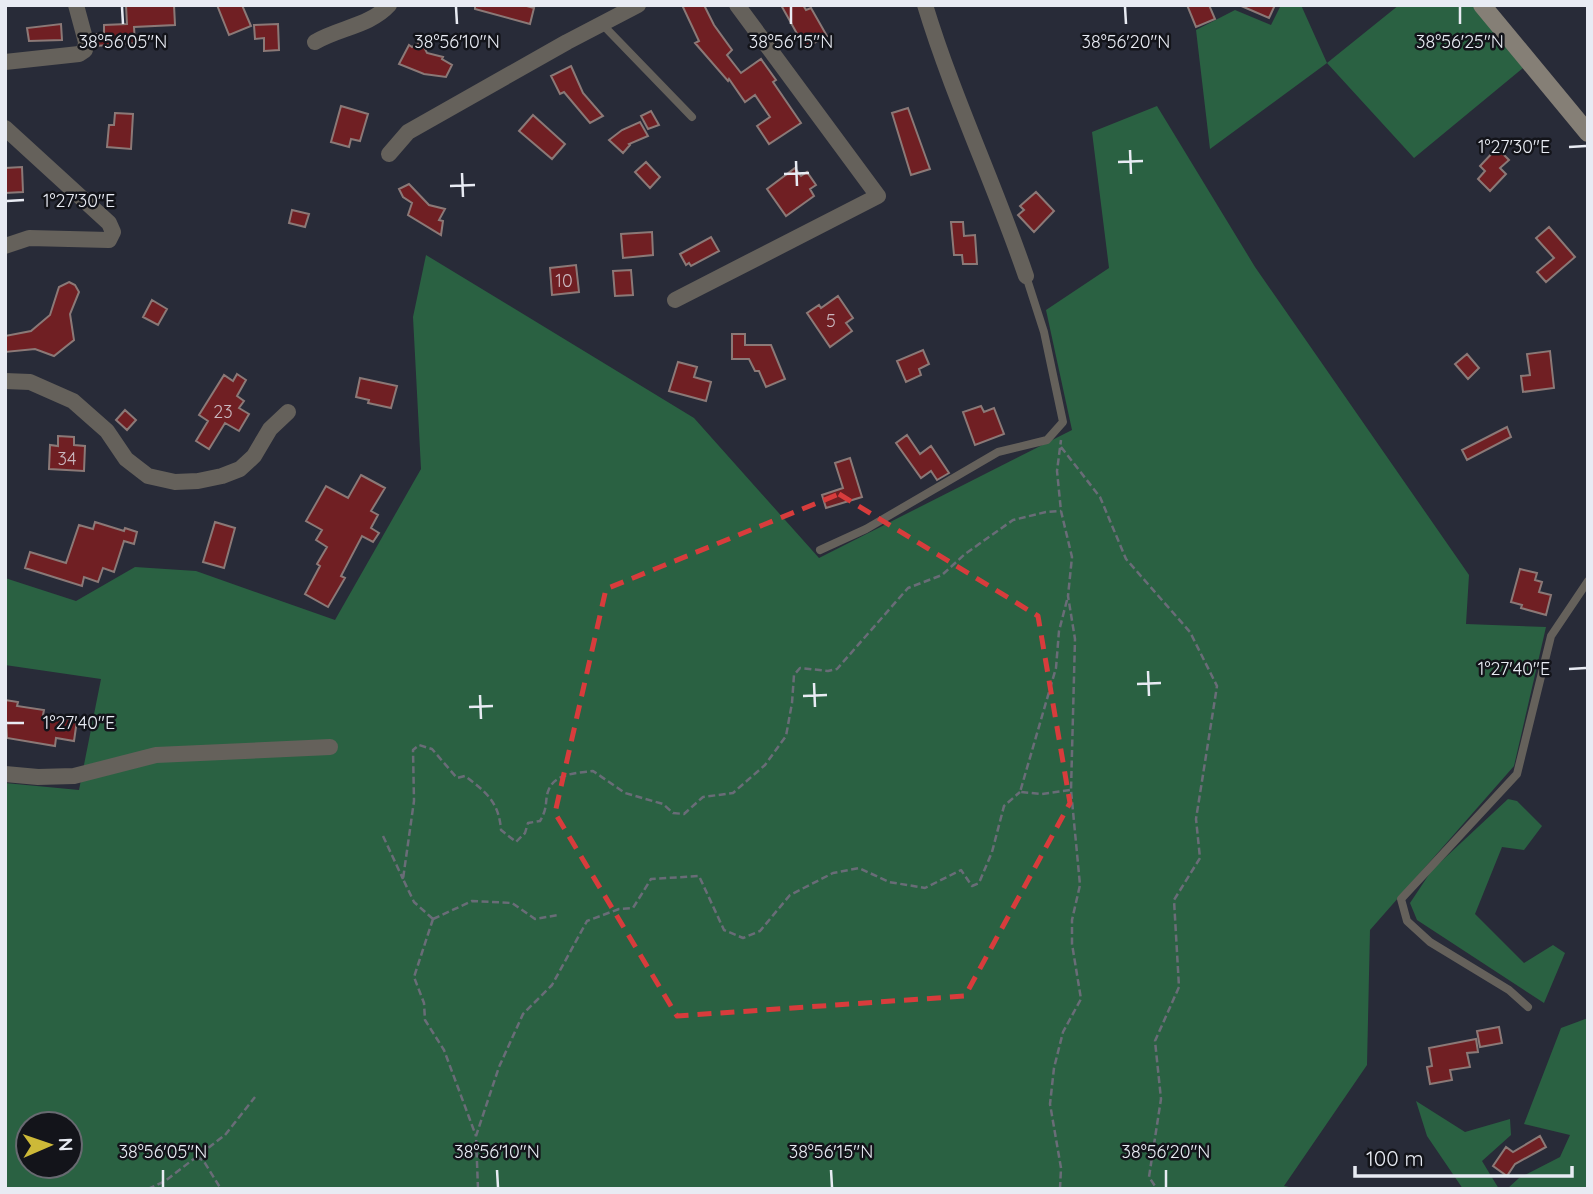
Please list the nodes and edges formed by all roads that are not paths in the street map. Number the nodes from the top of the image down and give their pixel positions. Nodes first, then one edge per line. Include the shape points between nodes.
1 (76, 5) edge
2 (389, 5) edge
3 (638, 5) edge
4 (737, 5) edge
5 (925, 5) edge
6 (1482, 5) edge
7 (602, 24) junction
8 (315, 42) dead end
9 (5, 62) edge
10 (692, 117) dead end
11 (5, 128) edge
12 (1588, 133) edge
13 (389, 154) dead end
14 (5, 246) edge
15 (1026, 276) joint
16 (675, 300) dead end
17 (5, 381) edge
18 (288, 412) dead end
19 (820, 550) dead end
20 (1588, 581) edge
21 (330, 747) dead end
22 (5, 774) edge
23 (1528, 1007) dead end

1 - 9 street via 85,50
2 - 8 street via 358,26
3 - 7 street
4 - 16 street via 878,196
5 - 15 street
6 - 12 main road
7 - 10 lane
7 - 13 street via 408,132
11 - 14 street via 109,223 113,232 109,240 29,238
15 - 19 lane via 1044,332 1063,422 1047,440 998,452 866,529
17 - 18 street via 30,382 73,401 107,431 126,459 148,476 175,482 210,479 240,469
20 - 23 lane via 1551,636 1517,774 1401,899 1406,921 1430,942 1509,990
21 - 22 street via 156,755 74,776

